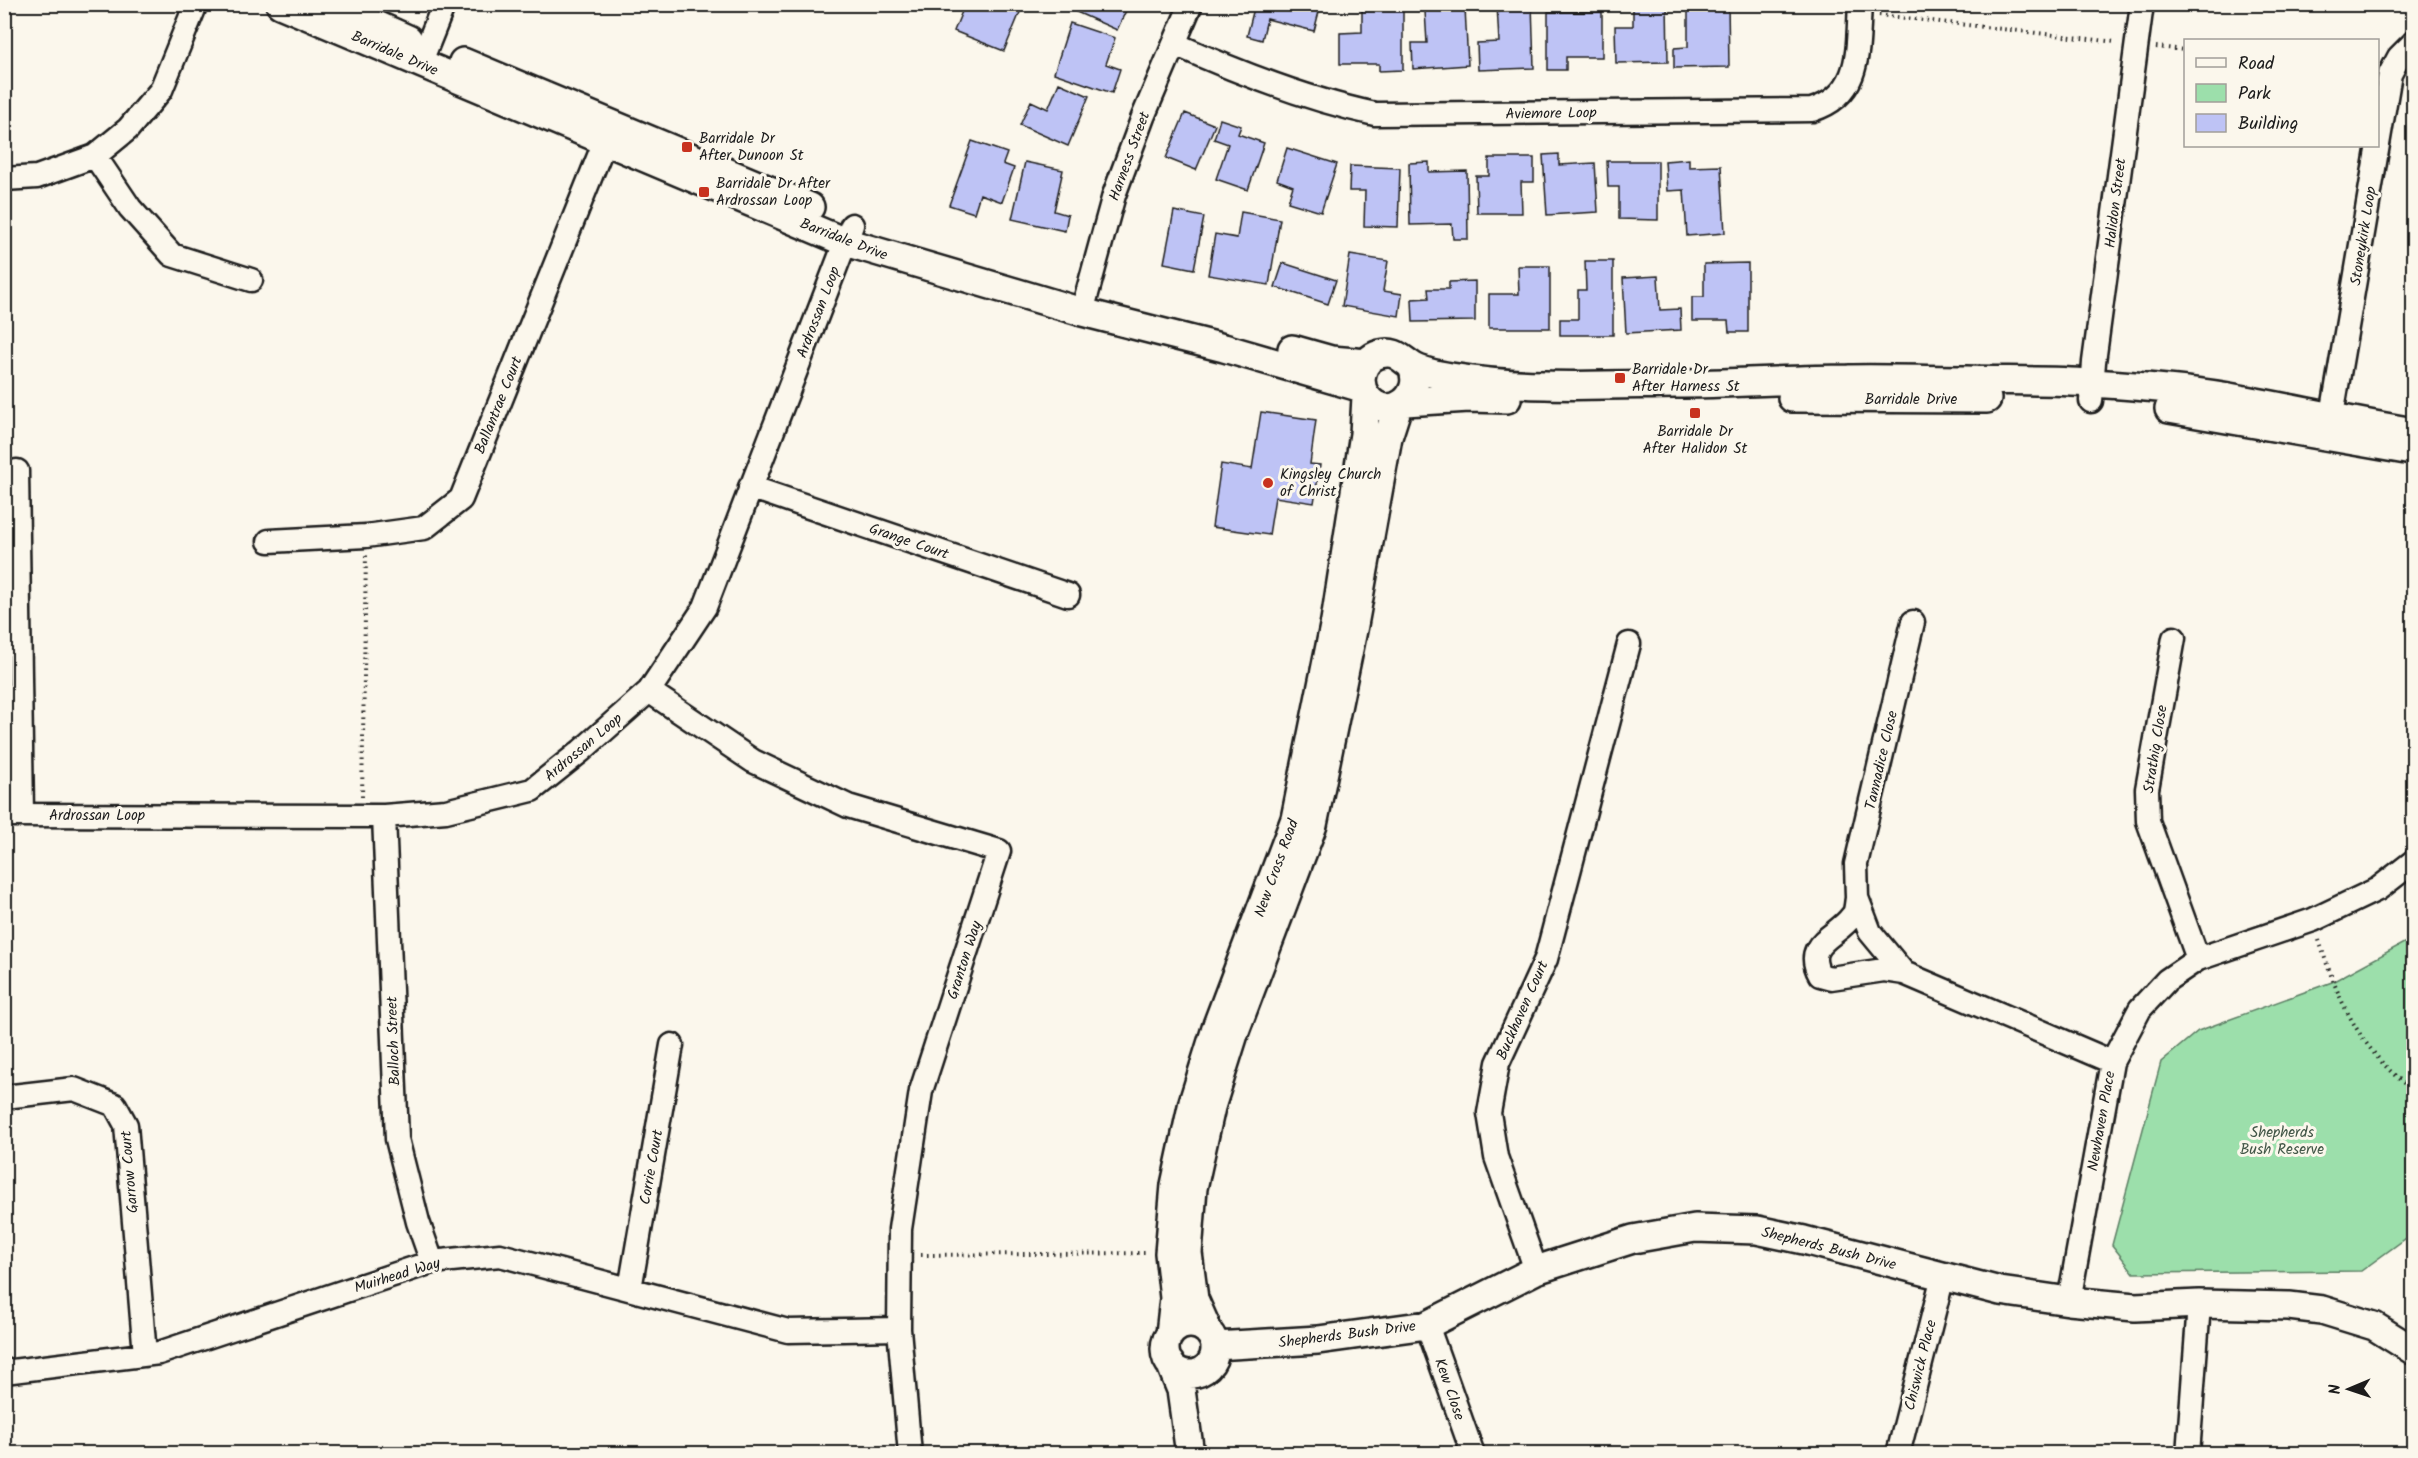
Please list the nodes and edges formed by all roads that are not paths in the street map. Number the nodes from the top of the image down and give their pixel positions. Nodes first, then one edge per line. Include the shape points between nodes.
1 (196, 4) edge
2 (280, 4) edge
3 (330, 4) edge
4 (444, 4) edge
5 (1191, 4) edge
6 (2142, 4) edge
7 (1860, 8) edge
8 (2414, 42) edge
9 (1175, 44) junction
10 (423, 56) junction
11 (608, 133) junction
12 (2379, 139) edge
13 (2378, 147) edge
14 (95, 156) junction
15 (4, 179) edge
16 (849, 233) junction
17 (251, 280) dead end
18 (1084, 303) junction
19 (1411, 365) junction
20 (1365, 382) junction
21 (2092, 392) junction
22 (1401, 404) junction
23 (2330, 428) junction
24 (2414, 432) edge
25 (2414, 451) edge
26 (17, 471) dead end
27 (750, 488) junction
28 (269, 541) dead end
29 (1068, 595) dead end
30 (1913, 622) dead end
31 (2174, 638) dead end
32 (1629, 644) dead end
33 (649, 691) junction
34 (13, 815) edge
35 (373, 816) junction
36 (2414, 861) edge
37 (1857, 898) junction
38 (2198, 959) junction
39 (1904, 973) junction
40 (672, 1046) dead end
41 (2112, 1062) junction
42 (4, 1097) edge
43 (432, 1262) junction
44 (1536, 1270) junction
45 (1943, 1276) junction
46 (630, 1289) junction
47 (2069, 1301) junction
48 (2199, 1304) junction
49 (1427, 1324) junction
50 (899, 1329) junction
51 (1170, 1334) junction
52 (1210, 1349) junction
53 (2414, 1352) edge
54 (145, 1355) junction
55 (1170, 1363) junction
56 (4, 1372) edge
57 (910, 1454) edge
58 (1190, 1454) edge
59 (1203, 1454) edge
60 (1473, 1454) edge
61 (1898, 1454) edge
62 (2188, 1454) edge

1 - 14 street via 161,90 128,129
2 - 10 street, Barridale Drive
3 - 10 street, Barridale Drive
4 - 10 street
5 - 9 street, Harness Street
6 - 21 street, Halidon Street
7 - 9 street, Aviemore Loop via 1857,61 1850,80 1828,105 1812,110 1375,114 1319,101 1230,69
8 - 12 street, Stoneykirk Loop via 2390,74
9 - 18 street, Harness Street via 1114,195
10 - 11 street, Barridale Drive
11 - 16 street, Barridale Drive
11 - 28 street, Ballantrae Court via 461,499 424,528 366,536
13 - 23 street, Stoneykirk Loop
14 - 15 street via 37,177
14 - 17 street via 129,208 172,255
16 - 18 street, Barridale Drive
16 - 27 street, Ardrossan Loop
18 - 20 street, Barridale Drive via 1337,383
19 - 20 street via 1390,353 1373,357
19 - 21 street, Barridale Drive via 1450,377 1555,384 1849,379
19 - 22 street via 1414,388
20 - 22 street via 1380,406
20 - 51 street, New Cross Road via 1364,434 1335,621 1295,819 1217,1025 1193,1102 1175,1185 1169,1253 1174,1298
21 - 22 street, Barridale Drive via 1553,401 1469,398
21 - 23 street, Barridale Drive via 2197,412
22 - 52 street, New Cross Road via 1388,437 1313,825 1235,1031 1211,1107 1193,1188 1188,1253 1194,1299
23 - 24 street, Barridale Drive
23 - 25 street, Barridale Drive
26 - 34 street
27 - 29 street, Grange Court
27 - 33 street, Ardrossan Loop via 705,607
30 - 37 street, Tannadice Close via 1856,864
31 - 38 street, Strathig Close via 2146,789 2148,821
32 - 44 street, Buckhaven Court via 1546,959 1498,1063 1489,1113 1496,1157
33 - 35 street, Ardrossan Loop via 532,790 446,811
33 - 50 street, Granton Way via 753,760 848,806 999,851 921,1092 900,1229
34 - 35 street, Ardrossan Loop
35 - 43 street, Balloch Street via 397,1139
36 - 38 street, Newhaven Place via 2378,889 2313,920
37 - 39 street, Tannadice Close via 1870,932
37 - 39 street, Tannadice Close via 1854,915 1817,949 1815,965 1820,975 1831,978 1884,970
38 - 41 street, Newhaven Place via 2167,980 2140,1009
39 - 41 street, Tannadice Close
40 - 46 street, Corrie Court
41 - 47 street, Newhaven Place
42 - 54 street, Garrow Court via 74,1089 116,1105 126,1125
43 - 46 street, Muirhead Way via 500,1255
43 - 54 street, Muirhead Way
44 - 45 street, Shepherds Bush Drive via 1633,1239 1706,1229 1757,1230
44 - 49 street, Shepherds Bush Drive
45 - 47 street, Shepherds Bush Drive via 2000,1291
45 - 61 street, Chiswick Place
46 - 50 street, Muirhead Way via 788,1331
47 - 48 street, Shepherds Bush Drive via 2135,1307
48 - 53 street, Shepherds Bush Drive via 2322,1310 2374,1326
48 - 62 street
49 - 52 street, Shepherds Bush Drive via 1318,1340
49 - 60 street, Kew Close
50 - 57 street, Granton Way
51 - 52 street via 1176,1328 1197,1324
51 - 55 street via 1165,1348
52 - 55 street via 1191,1374
52 - 59 street via 1201,1386
54 - 56 street, Muirhead Way
55 - 58 street via 1181,1390

